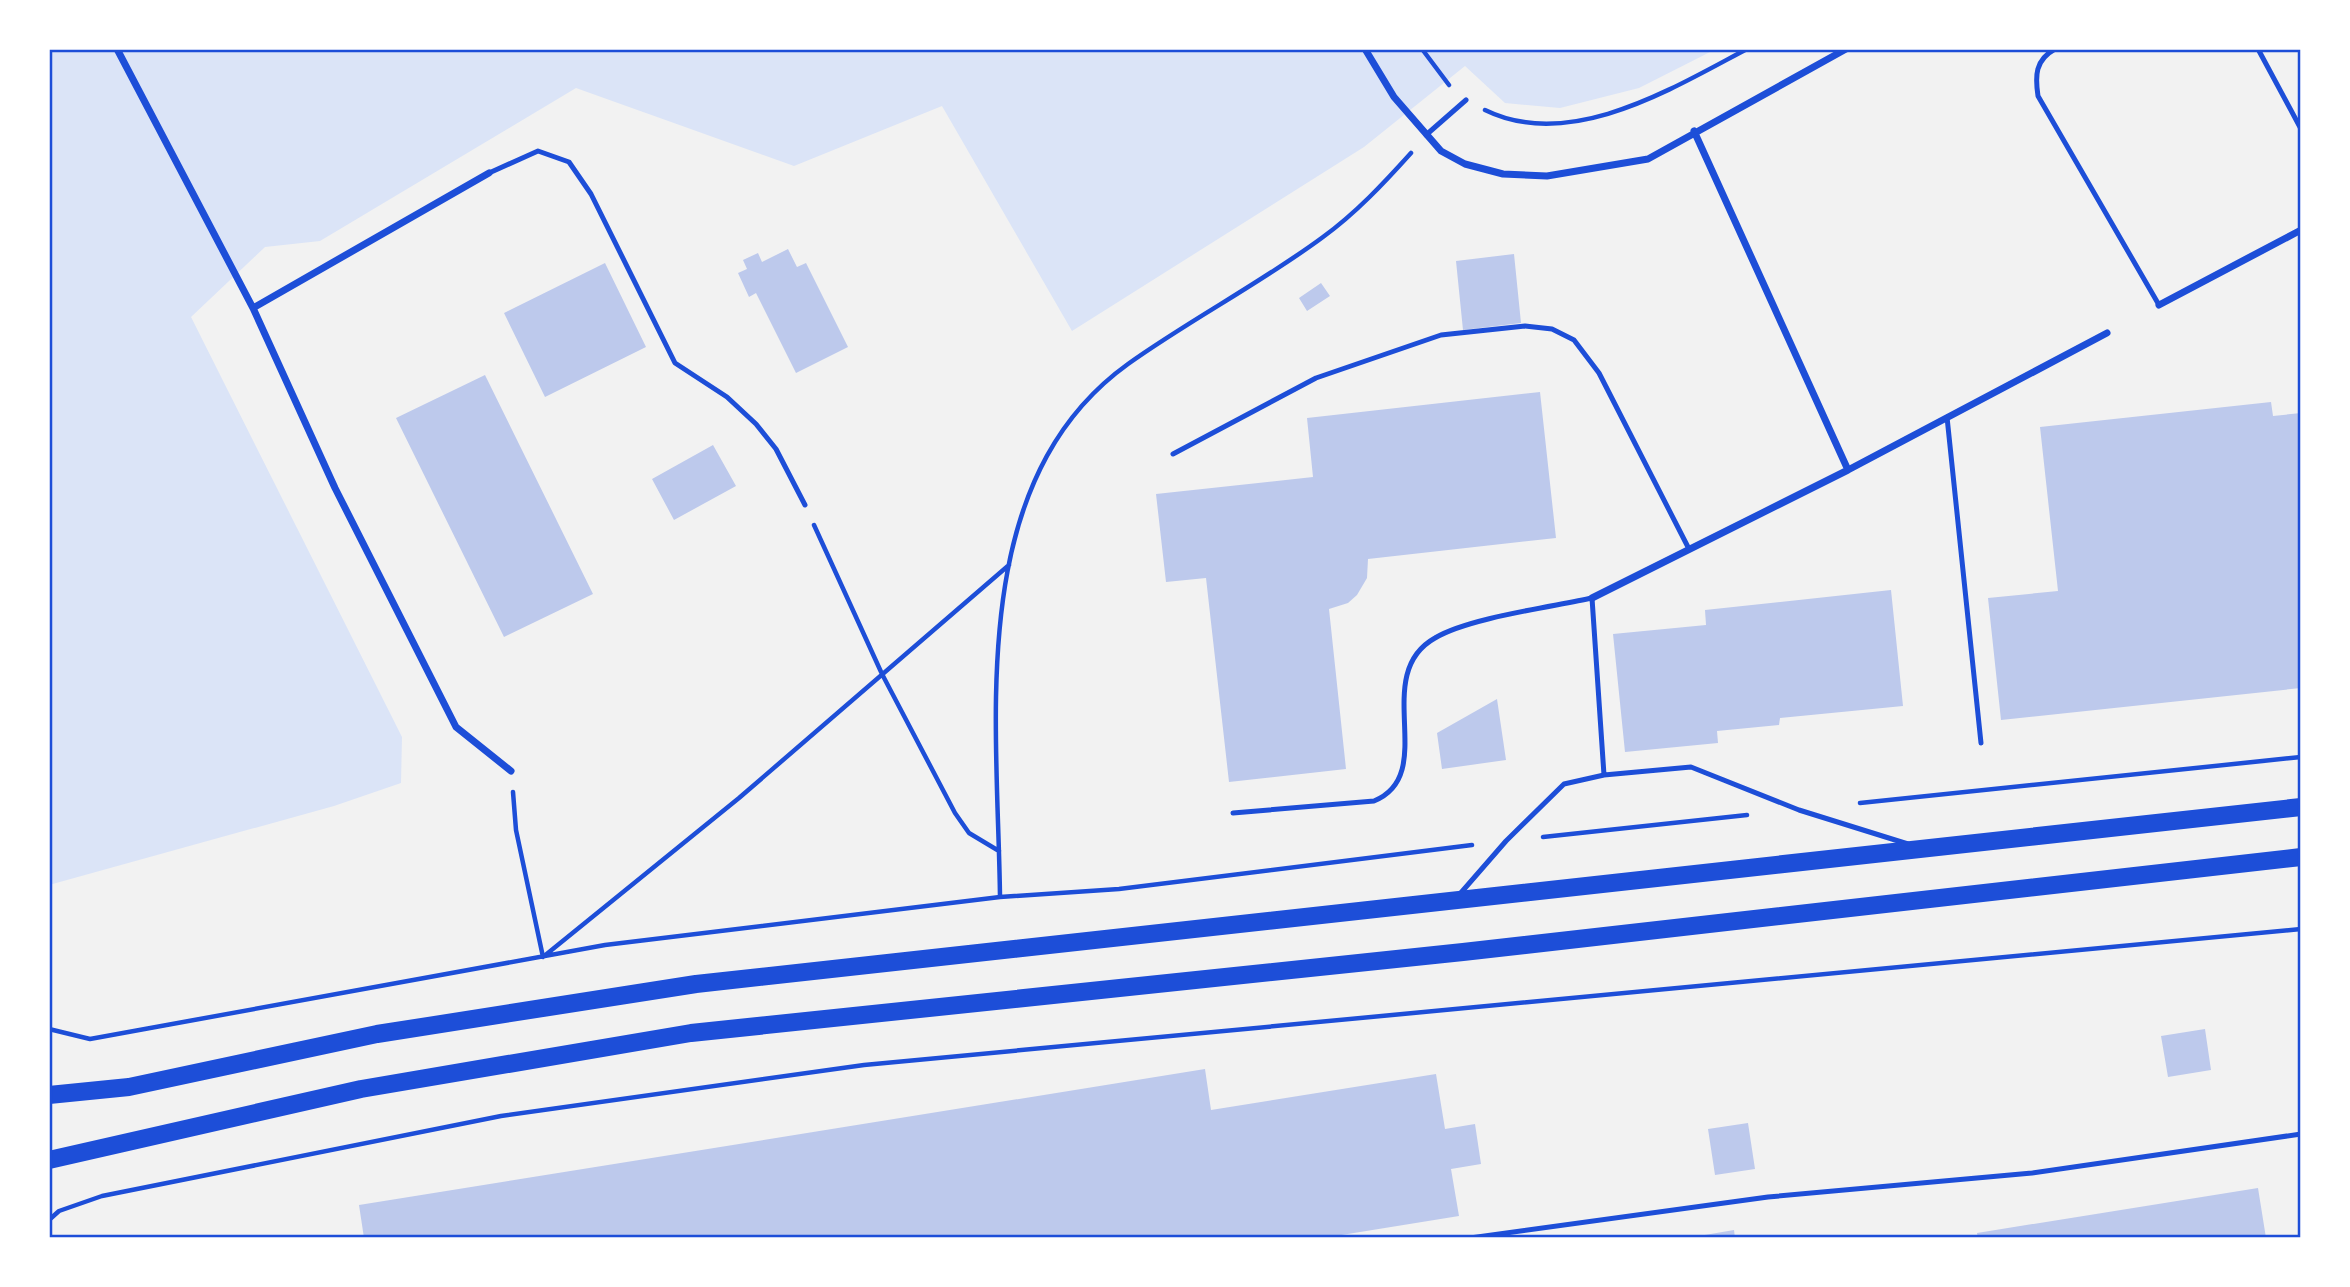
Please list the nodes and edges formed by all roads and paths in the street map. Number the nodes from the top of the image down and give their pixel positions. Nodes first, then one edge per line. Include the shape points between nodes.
1 (117, 49) edge
2 (1365, 49) edge
3 (1422, 49) edge
4 (1747, 49) edge
5 (1846, 49) edge
6 (2055, 49) edge
7 (2258, 49) edge
8 (1466, 100) junction
9 (2301, 129) edge
10 (1694, 131) junction
11 (1425, 136) junction
12 (489, 173) joint
13 (2301, 230) edge
14 (2159, 305) joint
15 (253, 308) junction
16 (2107, 333) dead end
17 (1947, 417) junction
18 (1173, 454) dead end
19 (1848, 470) junction
20 (805, 505) joint
21 (1689, 549) junction
22 (1009, 565) junction
23 (1592, 598) junction
24 (882, 674) junction
25 (1981, 743) dead end
26 (2301, 757) edge
27 (511, 771) joint
28 (1604, 775) junction
29 (1853, 804) dead end
30 (2301, 807) edge
31 (1799, 810) junction
32 (1233, 813) dead end
33 (1506, 841) junction
34 (1924, 849) junction
35 (999, 852) junction
36 (2301, 857) edge
37 (1000, 897) junction
38 (1455, 900) junction
39 (2301, 929) edge
40 (544, 957) junction
41 (49, 1029) edge
42 (49, 1095) edge
43 (2301, 1134) edge
44 (49, 1160) edge
45 (49, 1220) edge
46 (1470, 1238) edge

1 - 15 street
2 - 11 street
3 - 8 path via 1442,78
4 - 8 path via 1628,108 1590,119 1550,123 1511,118
5 - 10 street
6 - 14 lane via 2039,65 2035,78 2038,96
7 - 9 lane
8 - 11 lane
10 - 11 street via 1648,159 1547,176 1503,174 1465,164
10 - 19 street
11 - 22 path via 1381,186 1324,236 1102,384 1046,457 1012,541
12 - 15 street
12 - 20 lane via 538,151 569,162 610,228 675,363 727,397 756,424 776,449
13 - 14 street
15 - 27 street via 335,488 456,727
16 - 17 street
17 - 19 street
17 - 25 lane
18 - 21 lane via 1316,379 1441,335 1525,326 1552,329 1574,341 1599,373
19 - 21 street
20 - 24 path
21 - 23 street
22 - 24 path
22 - 35 path via 993,688
23 - 28 lane
23 - 32 lane via 1434,638 1412,659 1403,694 1405,766 1389,795 1374,801
24 - 35 path via 955,813 969,833
24 - 40 path
26 - 29 path
27 - 40 path via 516,830
28 - 31 lane via 1691,767
28 - 33 lane via 1564,784
30 - 34 main road
31 - 33 path
31 - 34 lane
33 - 37 path via 1119,889
33 - 38 lane
34 - 38 main road
35 - 37 path
36 - 44 main road via 1750,921 691,1033 361,1089
37 - 40 path via 605,945
38 - 42 main road via 696,984 377,1034 129,1087
39 - 45 path via 864,1065 501,1116 102,1196 59,1211
40 - 41 path via 90,1038
43 - 46 lane via 2032,1173 1768,1197

